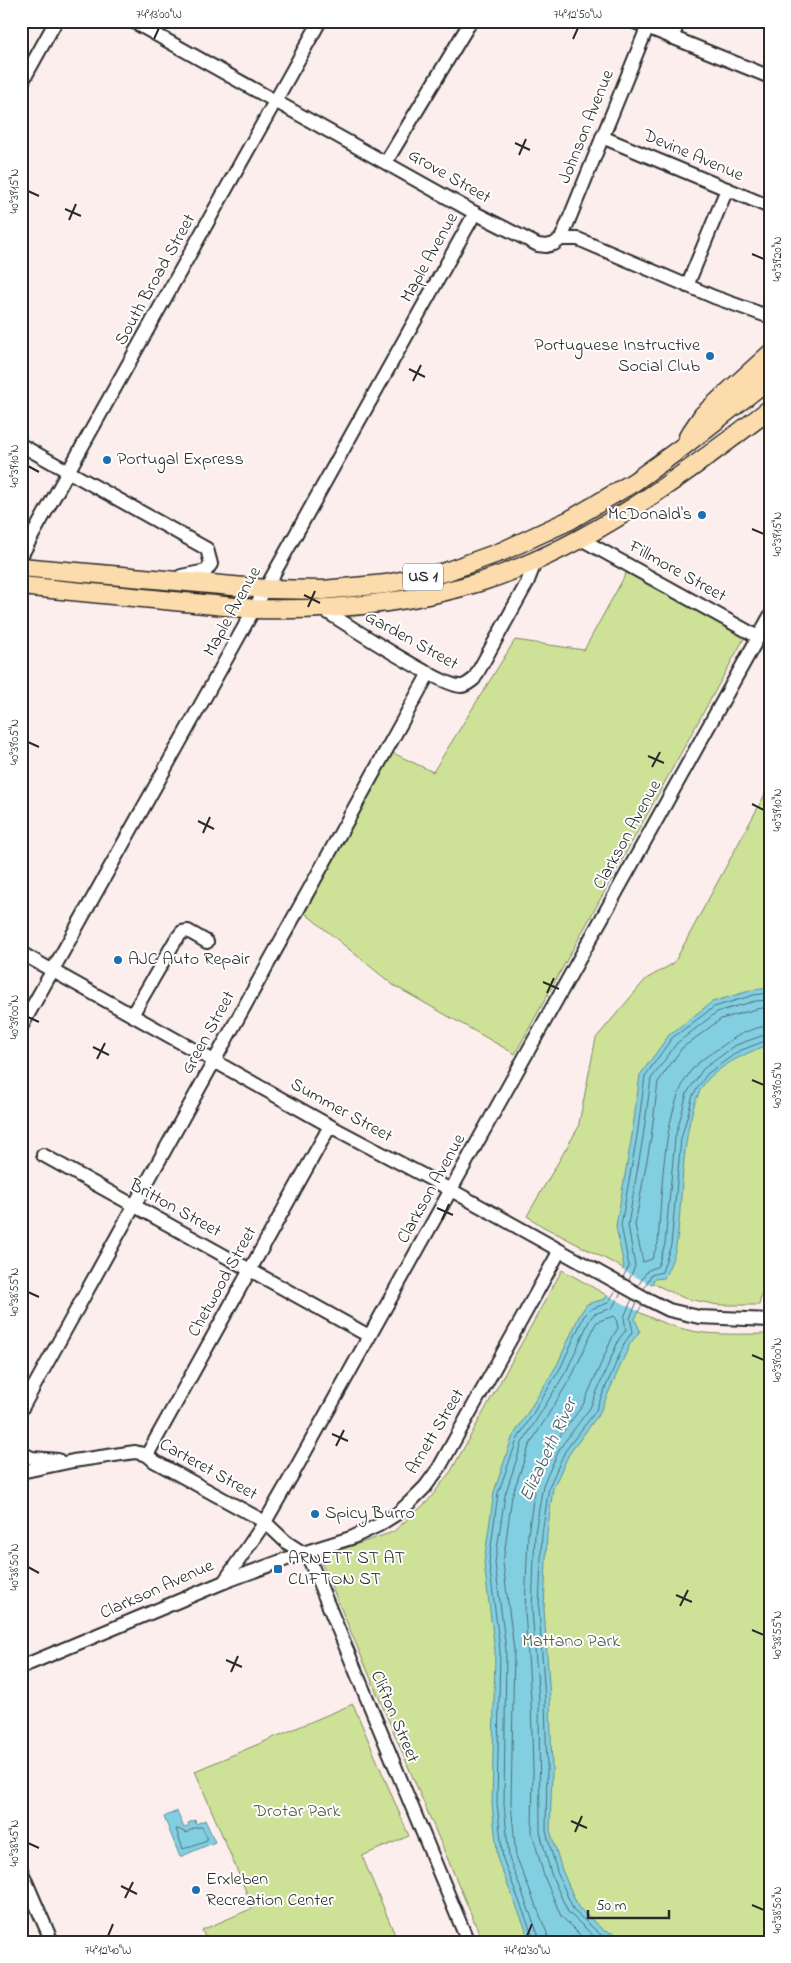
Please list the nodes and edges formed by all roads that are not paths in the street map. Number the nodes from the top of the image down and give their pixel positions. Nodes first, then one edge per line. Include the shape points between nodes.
1 (56, 21) edge
2 (132, 21) edge
3 (320, 21) edge
4 (471, 21) edge
5 (632, 21) edge
6 (679, 21) edge
7 (647, 28) junction
8 (672, 38) junction
9 (770, 76) edge
10 (21, 84) edge
11 (275, 101) junction
12 (602, 137) junction
13 (386, 162) junction
14 (727, 189) junction
15 (770, 207) edge
16 (475, 213) junction
17 (561, 239) junction
18 (687, 286) junction
19 (767, 319) edge
20 (770, 354) edge
21 (770, 378) edge
22 (770, 409) edge
23 (21, 445) edge
24 (681, 448) junction
25 (68, 471) junction
26 (579, 538) junction
27 (21, 556) edge
28 (536, 560) junction
29 (21, 567) edge
30 (160, 579) junction
31 (21, 586) edge
32 (266, 589) junction
33 (321, 608) junction
34 (255, 609) junction
35 (770, 616) edge
36 (758, 637) junction
37 (430, 673) junction
38 (207, 942) dead end
39 (21, 953) edge
40 (52, 970) junction
41 (132, 1015) junction
42 (21, 1026) edge
43 (214, 1060) junction
44 (330, 1126) junction
45 (43, 1155) dead end
46 (451, 1190) junction
47 (133, 1206) junction
48 (559, 1252) junction
49 (250, 1270) junction
50 (770, 1320) edge
51 (369, 1336) junction
52 (21, 1410) edge
53 (21, 1453) edge
54 (147, 1455) junction
55 (73, 1461) junction
56 (21, 1472) edge
57 (266, 1522) junction
58 (303, 1553) junction
59 (224, 1582) junction
60 (21, 1667) edge
61 (21, 1870) edge
62 (463, 1940) edge
63 (52, 1942) edge

1 - 10 street
2 - 11 street, Grove Street
3 - 11 street, South Broad Street
4 - 13 street
5 - 7 street
6 - 8 street
7 - 8 street
7 - 12 street, Johnson Avenue
8 - 9 street
11 - 13 street, Grove Street
11 - 25 street, South Broad Street
12 - 14 street, Devine Avenue
12 - 17 street, Johnson Avenue
13 - 16 street, Grove Street
14 - 15 street, Devine Avenue
14 - 18 street
16 - 17 street, Grove Street via 538,245 554,244
16 - 32 street, Maple Avenue
17 - 18 street, Grove Street via 578,239
18 - 19 street, Grove Street
20 - 24 highway via 703,414
21 - 24 highway, US 1
22 - 26 highway, US 1 via 640,502
23 - 25 street
24 - 32 highway, US 1 via 634,482 570,520 503,551 445,572 377,585 323,590
25 - 27 street, South Broad Street
25 - 30 street via 207,549 211,564 206,571
26 - 28 highway, US 1
26 - 36 street, Fillmore Street
28 - 33 highway, US 1 via 434,594 353,607
28 - 37 street, Garden Street via 528,582 474,679 454,686
29 - 30 highway, US 1
30 - 32 highway, US 1
31 - 34 highway, US 1
32 - 34 street, Maple Avenue
33 - 34 highway, US 1
33 - 37 street, Garden Street
34 - 40 street, Maple Avenue
35 - 36 street, Clarkson Avenue
36 - 46 street, Clarkson Avenue
37 - 43 street, Green Street
38 - 41 street via 182,932
39 - 40 street, Summer Street
40 - 41 street, Summer Street
40 - 42 street, Maple Avenue
41 - 43 street, Summer Street
43 - 44 street, Summer Street
43 - 47 street, Green Street
44 - 46 street, Summer Street
44 - 49 street, Chetwood Street
45 - 47 street, Britton Street
46 - 48 street, Summer Street
46 - 51 street, Clarkson Avenue
47 - 49 street, Britton Street
47 - 52 street, Green Street
48 - 50 street, Summer Street via 669,1310 715,1319
48 - 58 street, Arnett Street via 439,1468 425,1487 398,1513 379,1525 351,1538
49 - 51 street, Britton Street
49 - 54 street, Chetwood Street
51 - 57 street, Clarkson Avenue
53 - 55 street, Carteret Street via 32,1458
54 - 55 street, Carteret Street via 136,1452
54 - 57 street, Carteret Street
55 - 56 street, Carteret Street
57 - 58 street, Clifton Street
57 - 59 street, Clarkson Avenue
58 - 59 street, Arnett Street
58 - 62 street, Clifton Street via 314,1570
59 - 60 street, Clarkson Avenue
61 - 63 street

